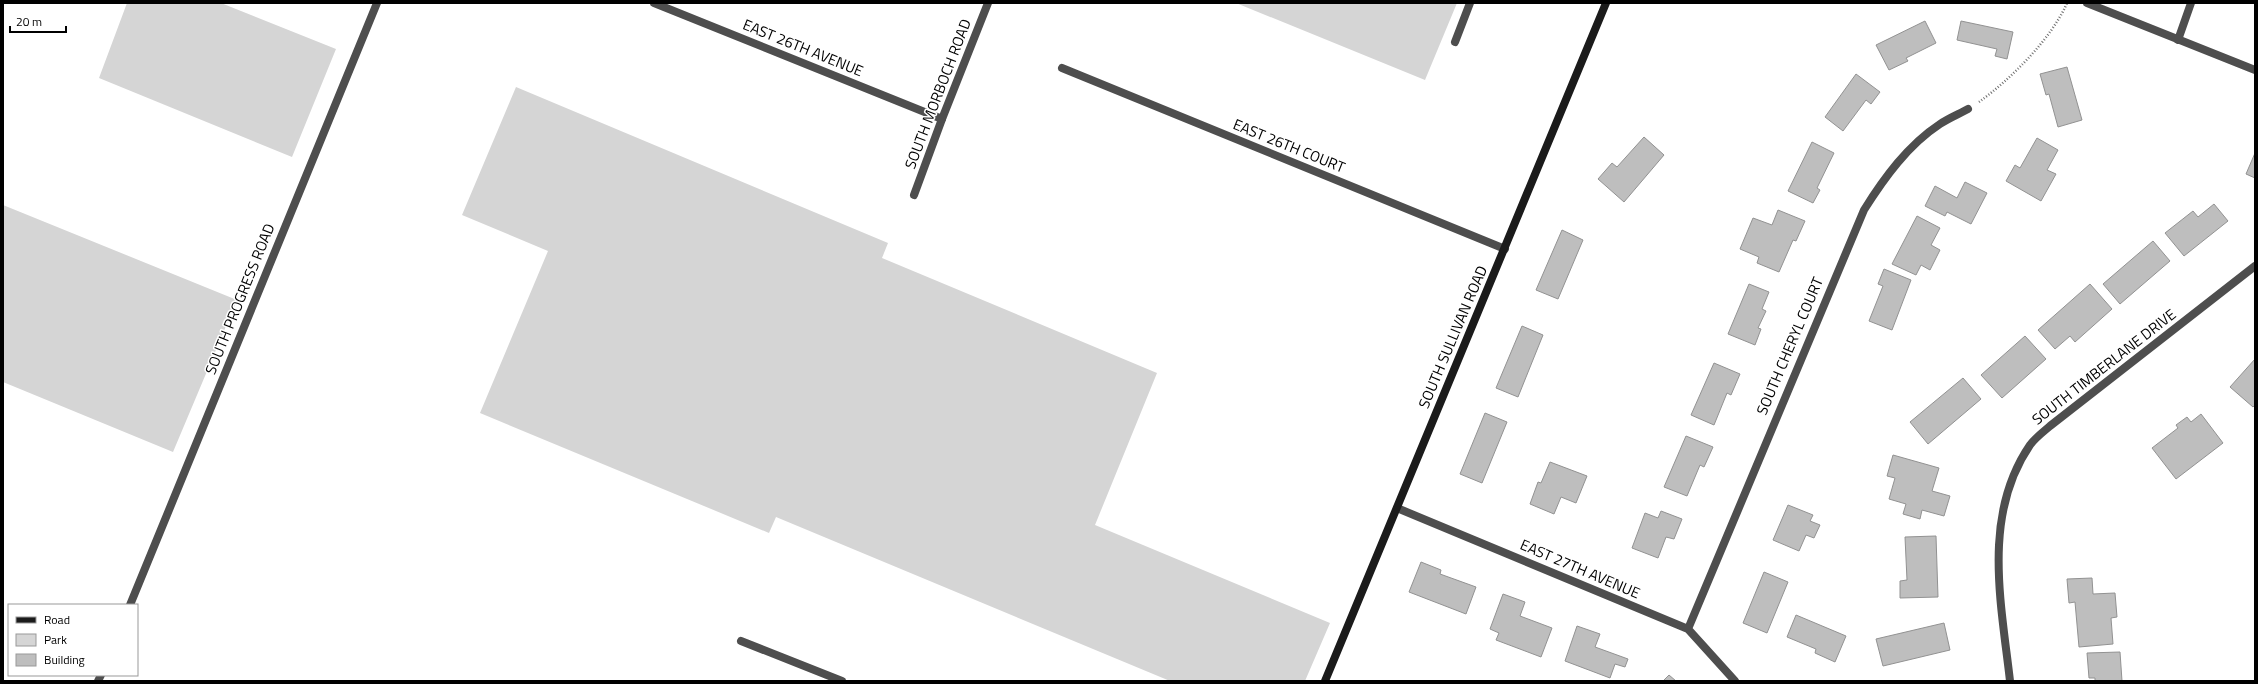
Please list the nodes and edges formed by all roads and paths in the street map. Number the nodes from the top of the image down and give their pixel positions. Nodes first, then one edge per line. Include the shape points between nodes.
1 (377, 3) edge
2 (654, 3) edge
3 (988, 3) edge
4 (1470, 3) edge
5 (1606, 3) edge
6 (2067, 3) edge
7 (2087, 3) edge
8 (2191, 3) edge
9 (2178, 40) junction
10 (1455, 42) dead end
11 (1062, 68) dead end
12 (2255, 70) edge
13 (1968, 110) joint
14 (942, 119) junction
15 (914, 195) dead end
16 (1505, 249) junction
17 (2255, 266) edge
18 (1397, 508) junction
19 (130, 604) edge
20 (1688, 629) junction
21 (741, 641) dead end
22 (842, 681) edge
23 (1325, 681) edge
24 (1735, 681) edge
25 (2010, 681) edge

1 - 19 street, SOUTH PROGRESS ROAD
2 - 14 street, EAST 26TH AVENUE
3 - 14 street, SOUTH MORBOCH ROAD
4 - 10 street
5 - 16 main road, SOUTH SULLIVAN ROAD
6 - 13 path via 2053,29 2029,55 1995,90
7 - 9 street
8 - 9 street
9 - 12 street
11 - 16 street, EAST 26TH COURT
13 - 20 street, SOUTH CHERYL COURT via 1940,124 1904,155 1880,184 1864,210
14 - 15 street, SOUTH MORBOCH ROAD
16 - 18 main road, SOUTH SULLIVAN ROAD
17 - 25 street, SOUTH TIMBERLANE DRIVE via 2050,426 2031,444 2017,467 2006,501 1999,536 1998,576
18 - 20 street, EAST 27TH AVENUE
18 - 23 main road, SOUTH SULLIVAN ROAD
20 - 24 street, EAST 27TH AVENUE
21 - 22 street

